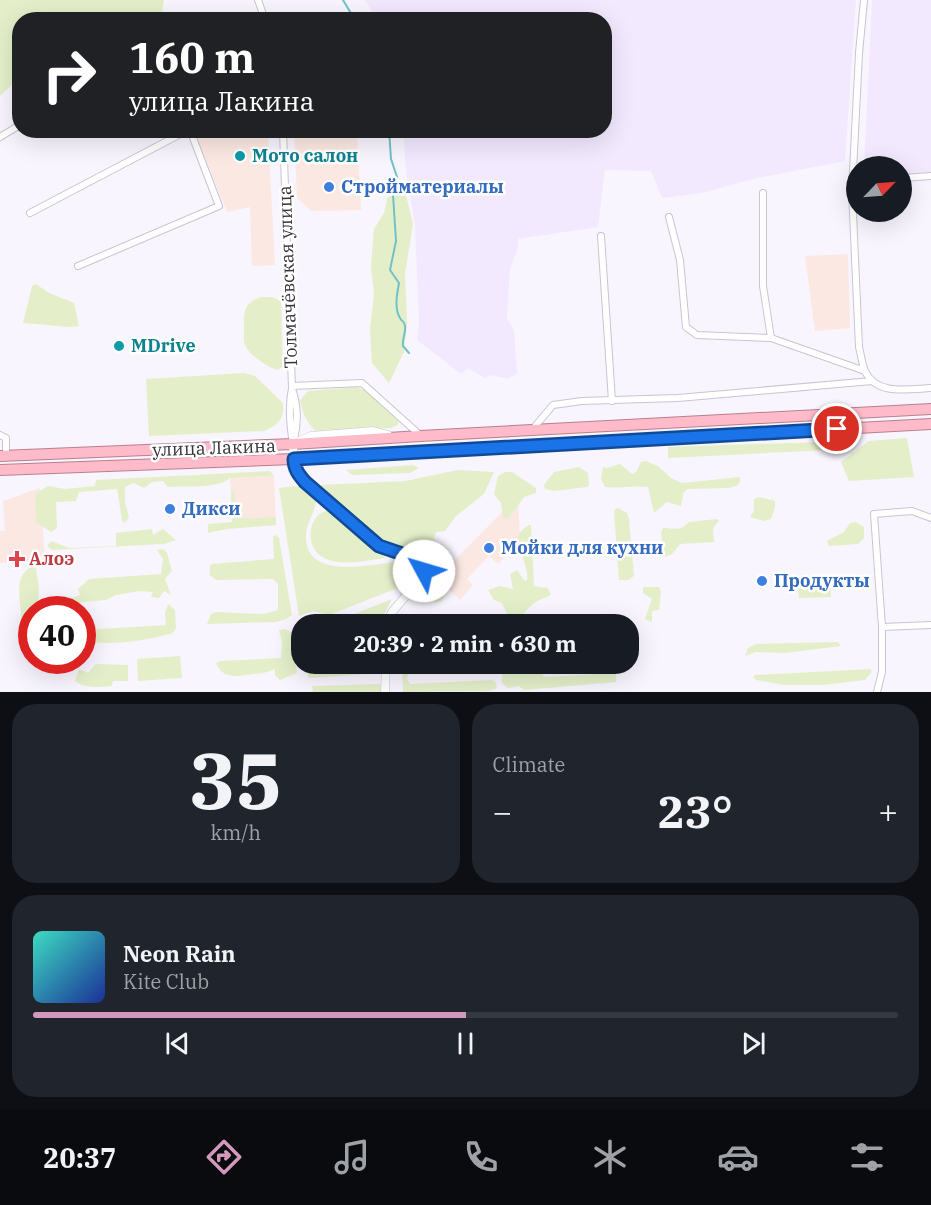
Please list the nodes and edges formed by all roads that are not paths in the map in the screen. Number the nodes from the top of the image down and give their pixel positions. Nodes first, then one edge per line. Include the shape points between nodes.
1 (864, 0) edge
2 (174, 138) edge
3 (192, 138) edge
4 (283, 138) edge
5 (855, 156) edge
6 (931, 176) edge
7 (912, 177) edge
8 (763, 193) dead end
9 (30, 213) dead end
10 (669, 217) dead end
11 (855, 222) edge
12 (601, 236) dead end
13 (78, 266) dead end
14 (771, 338) junction
15 (865, 371) junction
16 (872, 381) junction
17 (292, 387) junction
18 (931, 388) edge
19 (612, 401) junction
20 (931, 409) edge
21 (931, 424) edge
22 (532, 430) junction
23 (0, 435) edge
24 (420, 436) junction
25 (292, 444) junction
26 (3, 456) edge
27 (294, 459) junction
28 (0, 470) edge
29 (931, 518) edge
30 (391, 614) edge
31 (931, 625) edge
32 (882, 627) junction
33 (386, 674) edge
34 (385, 692) edge
35 (877, 692) edge

1 - 5 street
2 - 9 street
3 - 13 street via 219,206
4 - 17 street, Толмачёвская улица
6 - 7 street
8 - 14 street via 763,286
10 - 14 street via 680,260 686,327 697,335
11 - 15 street via 859,347
12 - 19 street
14 - 15 street
15 - 16 street
16 - 18 street via 888,390
16 - 19 street
17 - 24 street via 362,383
17 - 25 street, Толмачёвская улица
19 - 22 street via 582,400 553,405
20 - 22 highway, улица Лакина
21 - 27 highway, улица Лакина
22 - 24 highway, улица Лакина
23 - 26 street via 6,438
24 - 25 highway, улица Лакина
25 - 26 highway, улица Лакина
25 - 27 street
27 - 28 highway, улица Лакина
27 - 30 street via 305,482 379,546 420,560 422,577
29 - 32 street via 912,511 874,514
31 - 32 street
32 - 35 street via 882,672
33 - 34 street

